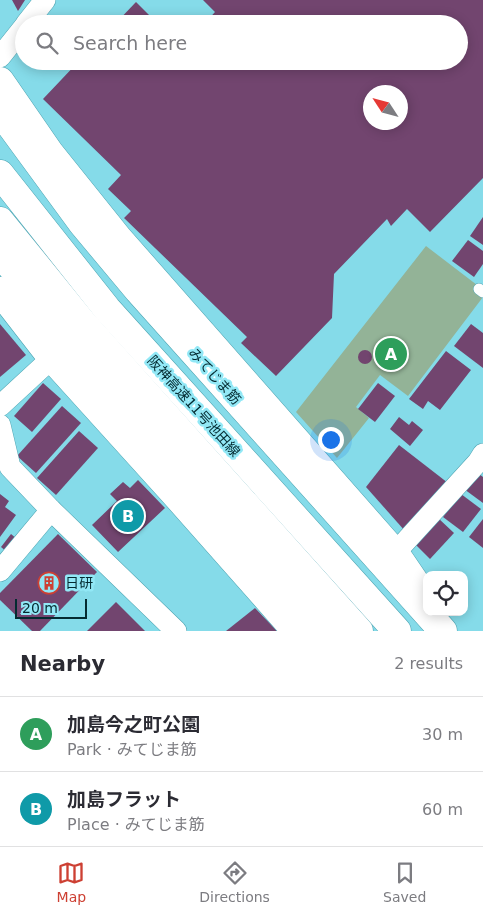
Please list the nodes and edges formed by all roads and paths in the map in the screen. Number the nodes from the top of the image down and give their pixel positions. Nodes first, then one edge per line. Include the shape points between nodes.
1 (45, 0) edge
2 (33, 15) edge
3 (15, 38) edge
4 (0, 57) edge
5 (0, 81) edge
6 (0, 111) edge
7 (0, 174) edge
8 (0, 221) edge
9 (0, 252) edge
10 (0, 292) edge
11 (62, 351) junction
12 (0, 406) edge
13 (0, 425) edge
14 (481, 461) edge
15 (51, 510) junction
16 (395, 553) junction
17 (0, 571) edge
18 (423, 594) edge
19 (438, 616) edge
20 (176, 631) edge
21 (296, 631) edge
22 (327, 631) edge
23 (359, 631) edge
24 (397, 631) edge
25 (443, 631) edge
26 (448, 631) edge

1 - 2 street
3 - 4 street
5 - 16 main road via 49,152 118,238
6 - 25 main road, みてじま筋 via 82,223 138,290
7 - 24 main road, 阪神高速11号池田線 via 107,309
8 - 23 main road, 阪神高速11号池田線 via 82,322
9 - 11 main road
10 - 11 main road
11 - 12 street
11 - 21 main road via 182,501
11 - 22 main road
13 - 15 street via 10,467
14 - 16 street
15 - 17 street
15 - 20 street
16 - 18 main road
19 - 26 main road

